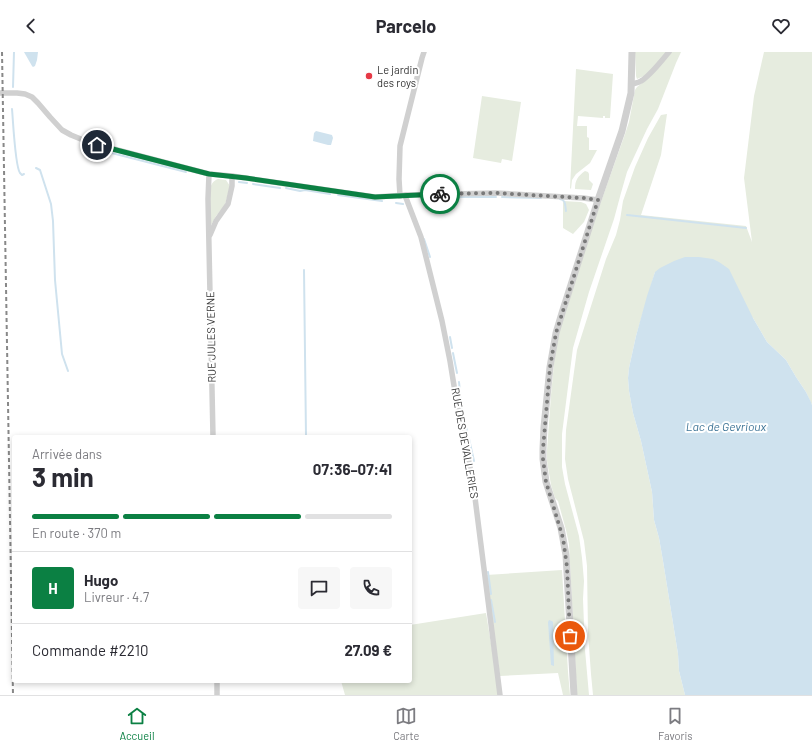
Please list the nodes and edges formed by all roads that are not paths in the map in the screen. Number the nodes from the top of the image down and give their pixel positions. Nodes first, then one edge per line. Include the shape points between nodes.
1 (424, 52) edge
2 (632, 52) edge
3 (669, 52) edge
4 (632, 84) junction
5 (0, 93) edge
6 (209, 174) junction
7 (232, 176) junction
8 (403, 195) junction
9 (598, 200) junction
10 (209, 237) junction
11 (213, 435) edge
12 (217, 683) edge
13 (217, 695) edge
14 (500, 695) edge
15 (574, 695) edge

1 - 8 street, RUE DES DEVALLERIES via 400,146 399,175
2 - 4 street
3 - 4 street via 643,80
4 - 9 street via 622,131
5 - 6 street via 18,93 32,97 62,130 78,138 106,148
6 - 7 street
6 - 10 street, RUE JULES VERNE
7 - 8 street via 375,197
7 - 10 street, RUE JULES VERNE via 228,204
8 - 9 street via 496,193
8 - 14 street, RUE DES DEVALLERIES via 420,237 450,361 473,482
9 - 15 street via 556,333 550,367 543,449 546,482 561,528 566,555
10 - 11 street, RUE JULES VERNE
12 - 13 street

